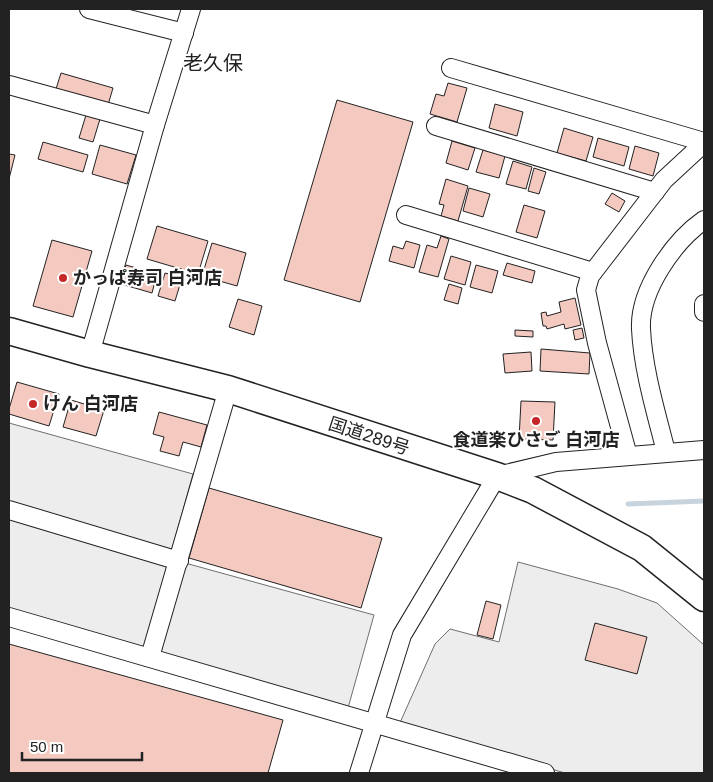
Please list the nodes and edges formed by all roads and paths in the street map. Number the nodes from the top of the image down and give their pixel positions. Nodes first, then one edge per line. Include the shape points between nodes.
1 (89, 9) edge
2 (191, 9) edge
3 (184, 33) junction
4 (451, 68) dead end
5 (9, 85) edge
6 (155, 126) junction
7 (436, 126) dead end
8 (704, 142) edge
9 (655, 192) junction
10 (406, 215) dead end
11 (704, 220) edge
12 (593, 272) junction
13 (704, 304) edge
14 (704, 312) edge
15 (9, 331) edge
16 (90, 354) junction
17 (228, 389) junction
18 (704, 450) edge
19 (666, 452) junction
20 (628, 456) junction
21 (498, 476) junction
22 (9, 510) edge
23 (179, 560) junction
24 (704, 598) edge
25 (9, 617) edge
26 (150, 657) junction
27 (374, 724) junction
28 (359, 773) edge
29 (545, 773) edge

1 - 3 street
2 - 3 street
3 - 6 street
4 - 8 street
5 - 6 street
6 - 16 street
7 - 9 street
8 - 9 street
9 - 12 street
10 - 12 street
11 - 19 street via 669,254 658,272 645,300 640,327
12 - 20 street via 586,290
13 - 14 street
15 - 16 highway, 国道289号
16 - 17 highway, 国道289号
17 - 21 highway, 国道289号
17 - 23 street
18 - 19 street
19 - 20 street
20 - 21 street via 556,462
21 - 24 highway, 国道289号 via 533,490 642,548
21 - 27 street via 402,634
22 - 23 street
23 - 26 street
25 - 26 street
26 - 27 street
27 - 28 street
27 - 29 street

